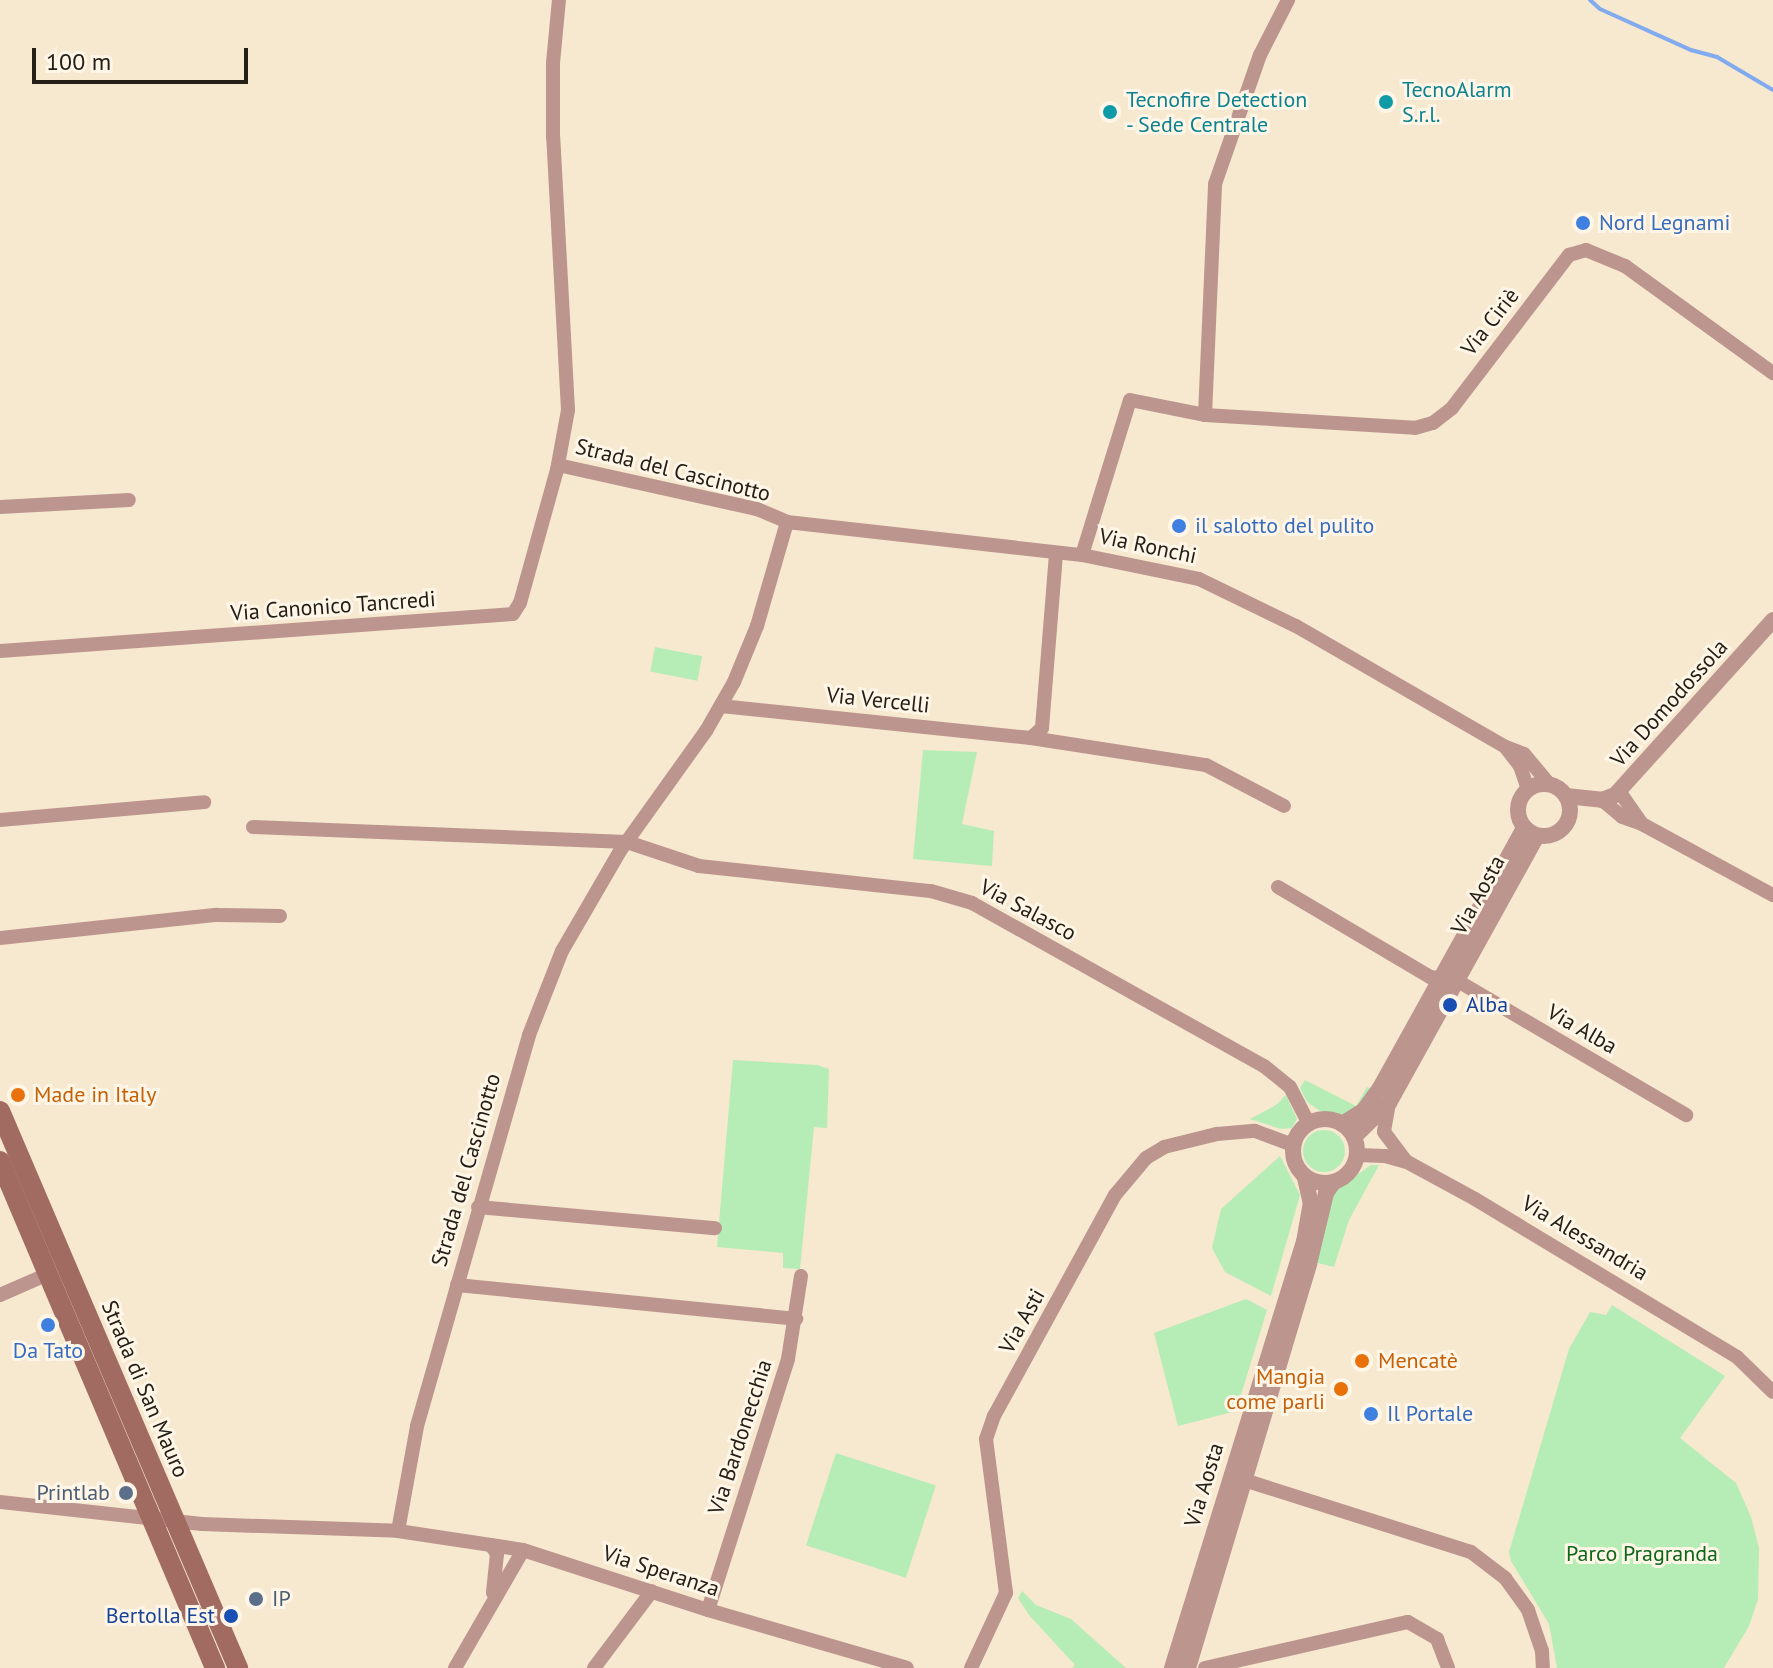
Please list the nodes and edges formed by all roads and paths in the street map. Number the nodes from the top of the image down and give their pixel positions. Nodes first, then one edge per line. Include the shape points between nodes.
1 (559, 0) edge
2 (1288, 0) edge
3 (1773, 373) edge
4 (1205, 415) junction
5 (558, 465) junction
6 (129, 500) dead end
7 (0, 507) edge
8 (787, 522) junction
9 (1056, 554) junction
10 (1082, 555) junction
11 (1773, 620) edge
12 (0, 651) edge
13 (721, 706) junction
14 (1031, 738) junction
15 (1506, 747) junction
16 (1549, 784) junction
17 (1528, 789) junction
18 (1619, 791) junction
19 (1595, 800) junction
20 (204, 802) dead end
21 (1568, 804) junction
22 (1284, 806) dead end
23 (0, 820) edge
24 (1642, 824) junction
25 (253, 827) dead end
26 (1531, 832) junction
27 (627, 842) junction
28 (1278, 887) dead end
29 (1773, 895) edge
30 (280, 916) dead end
31 (0, 938) edge
32 (1449, 978) junction
33 (1389, 1103) junction
34 (1686, 1115) dead end
35 (1309, 1124) junction
36 (1342, 1124) junction
37 (3, 1125) edge
38 (1354, 1137) junction
39 (1293, 1145) junction
40 (1357, 1155) junction
41 (0, 1161) edge
42 (1409, 1163) junction
43 (1305, 1177) junction
44 (1333, 1183) junction
45 (478, 1207) junction
46 (715, 1228) dead end
47 (48, 1274) junction
48 (801, 1276) dead end
49 (457, 1285) junction
50 (0, 1295) edge
51 (796, 1319) junction
52 (1270, 1372) junction
53 (1773, 1392) edge
54 (1244, 1480) junction
55 (0, 1502) edge
56 (150, 1517) junction
57 (175, 1521) junction
58 (398, 1531) junction
59 (491, 1545) junction
60 (523, 1550) junction
61 (652, 1591) junction
62 (491, 1601) junction
63 (708, 1610) junction
64 (215, 1668) edge
65 (238, 1668) edge
66 (455, 1668) edge
67 (594, 1668) edge
68 (907, 1668) edge
69 (971, 1668) edge
70 (1172, 1668) edge
71 (1188, 1668) edge
72 (1205, 1668) edge
73 (1448, 1668) edge
74 (1543, 1668) edge

1 - 5 street, Strada del Cascinotto via 553,137 568,410
2 - 4 street via 1260,55 1215,184
3 - 4 street, Via Ciriè via 1625,266 1586,250 1569,255 1452,408 1433,423 1415,428
4 - 10 street, Via Ciriè via 1130,400
5 - 8 street, Strada del Cascinotto via 757,509
5 - 12 street, Via Canonico Tancredi via 513,614
6 - 7 street
8 - 9 street, Via Ronchi
8 - 13 street, Strada del Cascinotto via 757,626
9 - 10 street, Via Ronchi
9 - 14 street via 1042,728
10 - 15 street, Via Ronchi via 1199,579 1296,626
11 - 18 street, Via Domodossola
13 - 14 street, Via Vercelli
13 - 27 street, Strada del Cascinotto
14 - 22 street, Via Vercelli via 1206,765
15 - 16 street, Via Ronchi via 1524,754
15 - 17 street
16 - 17 street
16 - 21 street
17 - 26 street via 1518,808
18 - 19 street, Via Domodossola
18 - 24 street
19 - 21 street
19 - 24 street
20 - 23 street
21 - 26 street via 1568,821 1558,832
24 - 29 street
25 - 27 street
26 - 32 street, Via Aosta
27 - 35 street, Via Salasco via 699,866 931,891 972,903 1264,1066 1290,1087
27 - 45 street, Strada del Cascinotto via 562,951 520,1057
28 - 32 street via 1430,977
30 - 31 street via 217,915
32 - 33 street, Via Aosta
32 - 34 street, Via Alba
32 - 36 street, Via Aosta via 1372,1102
33 - 38 street, Via Aosta
33 - 42 street via 1384,1132
35 - 36 street via 1322,1119
35 - 39 street
36 - 38 street
37 - 57 main road, Strada di San Mauro
38 - 40 street
39 - 43 street via 1294,1161
39 - 69 street, Via Asti via 1255,1131 1164,1147 1146,1158 1115,1195 986,1439 1006,1593
40 - 42 street, Via Alessandria
40 - 44 street via 1350,1173
41 - 47 main road, Strada di San Mauro
42 - 53 street, Via Alessandria via 1604,1273 1737,1357
43 - 44 street
43 - 52 street, Via Aosta via 1311,1204
44 - 52 street, Via Aosta
45 - 46 street
45 - 49 street, Strada del Cascinotto
47 - 50 street
47 - 56 main road, Strada di San Mauro
48 - 51 street, Via Bardonecchia
49 - 51 street
49 - 58 street, Strada del Cascinotto via 417,1426
51 - 63 street, Via Bardonecchia
52 - 54 street, Via Aosta
52 - 70 street, Via Aosta
54 - 71 street, Via Aosta
54 - 74 street via 1471,1552 1505,1578 1528,1610
55 - 56 street, Via Speranza
56 - 57 street, Via Speranza
56 - 64 main road, Strada di San Mauro
57 - 58 street, Via Speranza
57 - 65 main road, Strada di San Mauro
58 - 59 street, Via Speranza
59 - 60 street, Via Speranza
59 - 62 street via 497,1554
60 - 61 street, Via Speranza
60 - 62 street
61 - 63 street, Via Speranza
61 - 67 street
62 - 66 street
63 - 68 street, Via Speranza
72 - 73 street via 1408,1622 1437,1639

